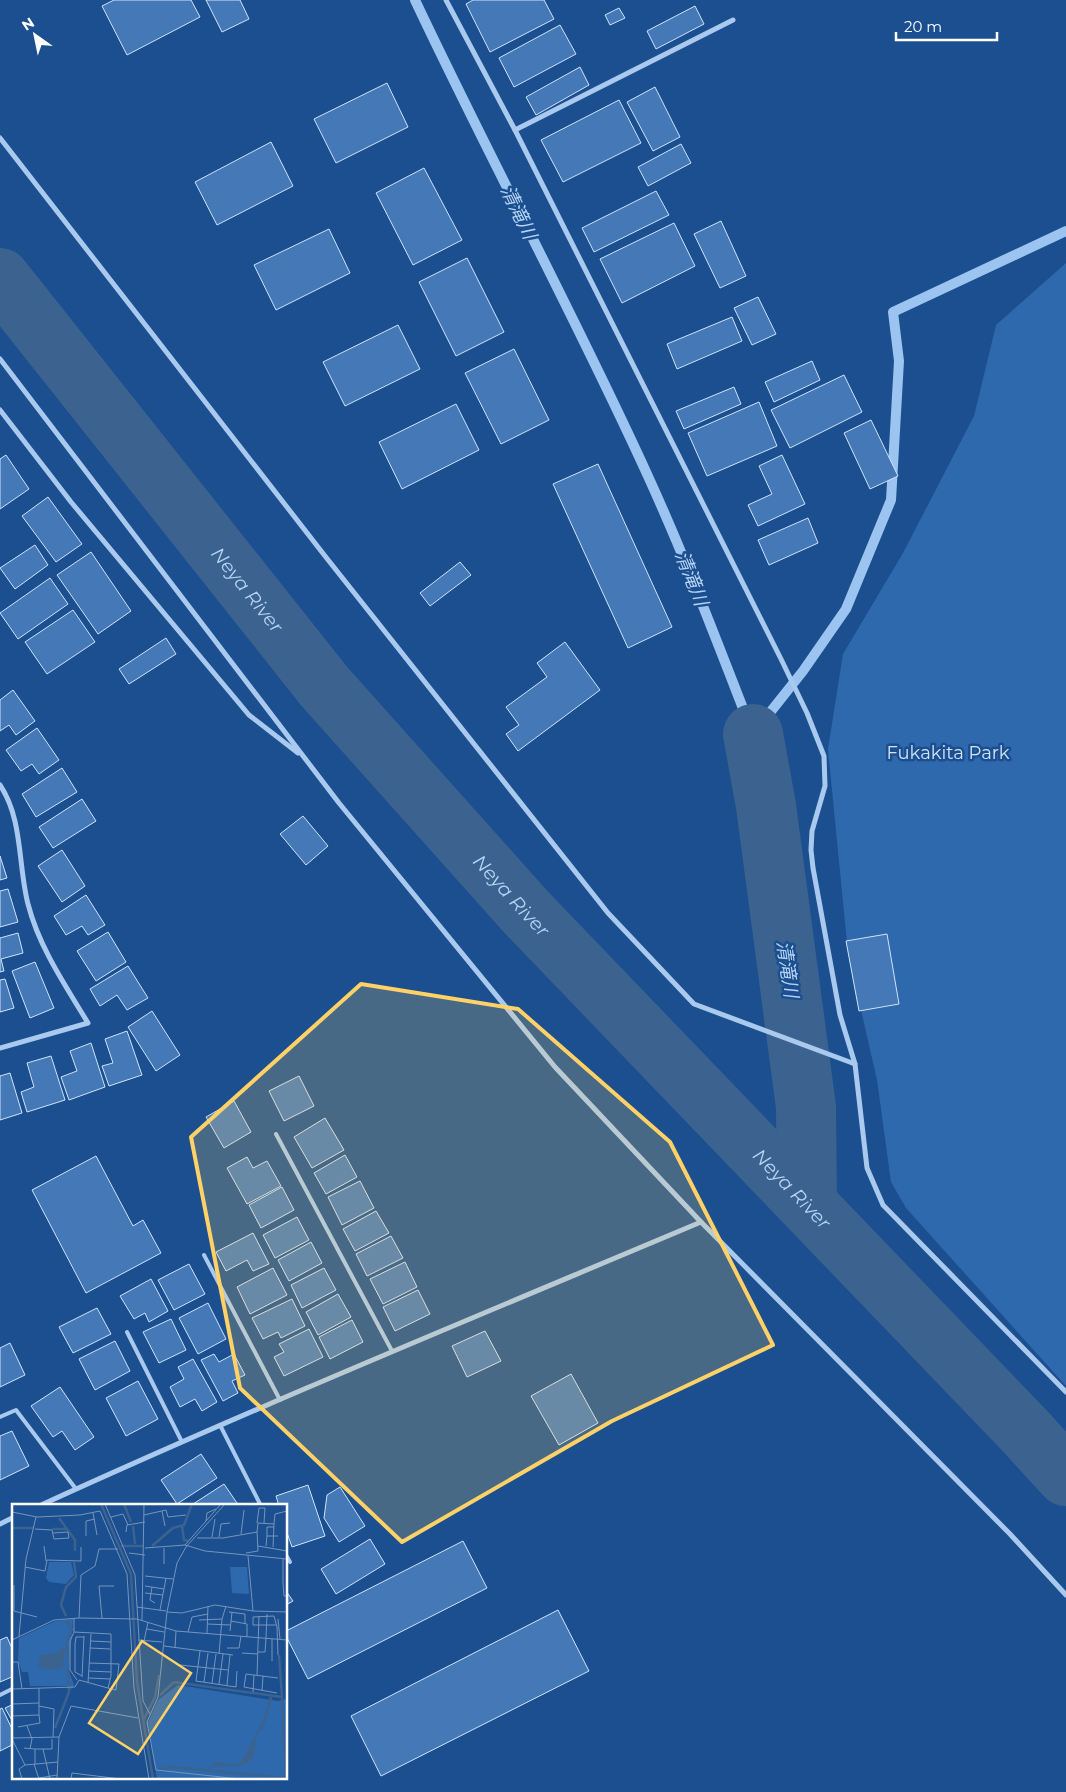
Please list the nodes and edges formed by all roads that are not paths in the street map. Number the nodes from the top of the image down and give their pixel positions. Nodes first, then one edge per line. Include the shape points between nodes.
1 (446, 0) edge
2 (733, 20) dead end
3 (515, 130) junction
4 (0, 138) edge
5 (0, 359) edge
6 (0, 410) edge
7 (305, 758) junction
8 (0, 786) edge
9 (0, 1048) edge
10 (855, 1064) junction
11 (276, 1134) dead end
12 (701, 1222) junction
13 (204, 1255) dead end
14 (127, 1332) dead end
15 (392, 1351) junction
16 (1066, 1392) edge
17 (280, 1400) junction
18 (0, 1417) edge
19 (220, 1425) junction
20 (182, 1442) junction
21 (76, 1489) junction
22 (43, 1504) edge
23 (260, 1504) edge
24 (12, 1518) edge
25 (0, 1524) edge
26 (288, 1558) edge
27 (290, 1562) dead end
28 (1066, 1595) edge
29 (12, 1689) edge
30 (0, 1694) edge

1 - 3 street
2 - 3 street
3 - 10 street via 781,659 824,756 825,786 812,831 811,850 840,1015
4 - 10 street via 608,913 694,1004
5 - 7 street
6 - 7 street via 71,502 249,715
7 - 12 street via 555,1067
8 - 9 street via 15,822 27,903 35,926 88,1023
10 - 16 street via 867,1168 883,1205
11 - 15 lane
12 - 15 street
12 - 28 street via 1010,1534
13 - 17 lane
14 - 20 lane
15 - 17 street
17 - 19 street
18 - 21 lane via 16,1410
19 - 20 street
19 - 23 lane
20 - 21 street
21 - 22 street
24 - 25 street
26 - 27 lane
29 - 30 lane

